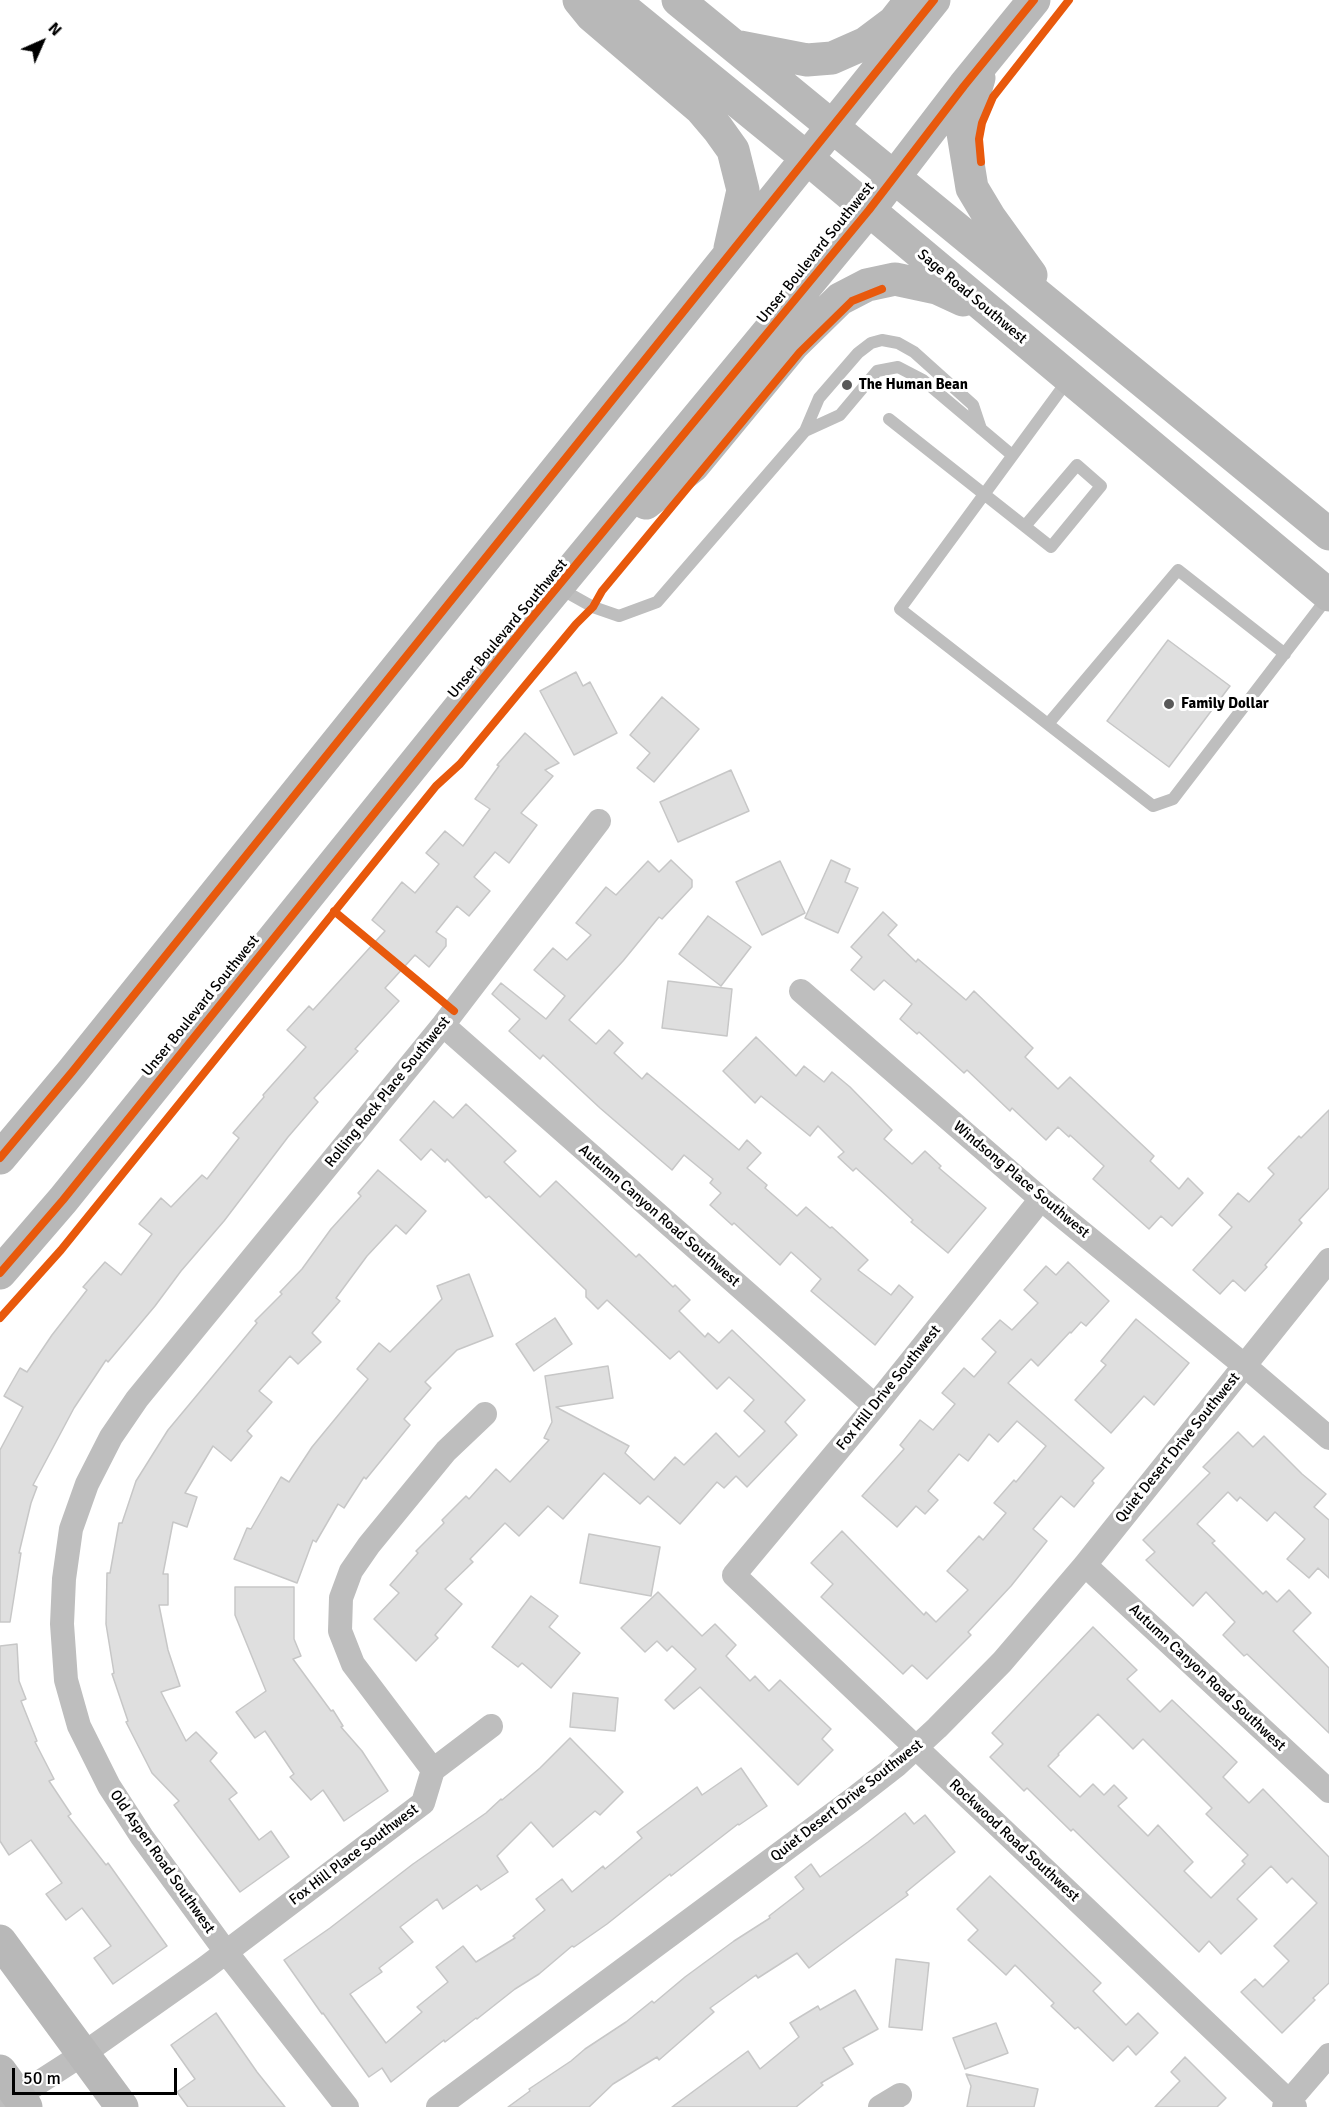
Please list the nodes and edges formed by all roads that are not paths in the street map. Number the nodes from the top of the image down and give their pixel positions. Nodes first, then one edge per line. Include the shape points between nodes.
1 (579, 0) edge
2 (613, 0) edge
3 (678, 0) edge
4 (912, 0) edge
5 (934, 0) edge
6 (1034, 0) edge
7 (735, 46) junction
8 (984, 61) junction
9 (834, 126) junction
10 (808, 159) junction
11 (895, 178) junction
12 (869, 210) junction
13 (729, 254) junction
14 (1056, 311) junction
15 (990, 312) junction
16 (1069, 379) junction
17 (888, 419) dead end
18 (981, 429) junction
19 (805, 431) junction
20 (1012, 455) junction
21 (983, 495) junction
22 (1025, 526) junction
23 (1329, 534) edge
24 (599, 538) junction
25 (558, 588) junction
26 (1329, 596) edge
27 (1284, 654) junction
28 (1048, 724) junction
29 (599, 820) dead end
30 (801, 991) dead end
31 (443, 1025) junction
32 (0, 1158) edge
33 (1041, 1199) junction
34 (1329, 1260) edge
35 (0, 1273) edge
36 (193, 1329) joint
37 (1245, 1366) junction
38 (875, 1406) junction
39 (485, 1414) dead end
40 (1329, 1438) edge
41 (1085, 1565) junction
42 (734, 1575) joint
43 (491, 1726) dead end
44 (915, 1748) junction
45 (433, 1770) junction
46 (1329, 1791) edge
47 (0, 1941) edge
48 (226, 1952) junction
49 (83, 2054) junction
50 (1329, 2055) edge
51 (11, 2095) edge
52 (1289, 2105) edge
53 (122, 2107) edge
54 (347, 2107) edge
55 (438, 2107) edge

1 - 13 main road via 592,16 701,109 733,150 743,190
2 - 10 main road, Sage Road Southwest
3 - 7 main road
4 - 7 main road via 894,22 866,43 832,58 807,60
5 - 9 main road
6 - 8 main road, Unser Boulevard Southwest
7 - 9 main road
8 - 11 main road, Unser Boulevard Southwest
8 - 14 main road via 963,133 972,188
9 - 10 main road
9 - 11 main road
10 - 12 main road, Sage Road Southwest
10 - 13 main road
11 - 12 main road, Unser Boulevard Southwest
11 - 14 main road
12 - 15 main road, Sage Road Southwest
12 - 24 main road, Unser Boulevard Southwest
13 - 32 main road
14 - 23 main road
15 - 16 main road, Sage Road Southwest
15 - 24 main road via 937,288 895,279 867,285 840,299 793,345 693,466
16 - 20 lane
16 - 26 main road, Sage Road Southwest
17 - 21 lane
18 - 19 lane via 923,380 898,367 877,371 840,415
18 - 19 lane via 973,405 914,352 882,340 858,353 819,398
18 - 20 lane
19 - 25 lane via 657,602 619,616
20 - 21 lane
21 - 22 lane
21 - 28 lane via 900,609
22 - 22 lane via 1051,547 1101,486 1077,465
24 - 25 main road, Unser Boulevard Southwest
25 - 35 main road, Unser Boulevard Southwest
26 - 27 lane
27 - 28 lane via 1178,570
27 - 28 lane via 1173,799 1154,806
29 - 31 street, Rolling Rock Place Southwest
30 - 33 street, Windsong Place Southwest
31 - 36 street, Rolling Rock Place Southwest
31 - 38 street, Autumn Canyon Road Southwest
33 - 37 street, Windsong Place Southwest
33 - 38 street, Fox Hill Drive Southwest
34 - 37 street, Quiet Desert Drive Southwest
36 - 48 street, Old Aspen Road Southwest via 111,1437 87,1484 71,1529 62,1624 66,1680 76,1717 109,1786 141,1837
37 - 40 street, Windsong Place Southwest
37 - 41 street, Quiet Desert Drive Southwest
38 - 42 street, Fox Hill Drive Southwest
39 - 45 street via 446,1451 369,1545 351,1571 341,1598 339,1631 353,1664
41 - 44 street, Quiet Desert Drive Southwest via 1002,1662
41 - 46 street, Autumn Canyon Road Southwest
42 - 44 street, Rockwood Road Southwest
43 - 45 street
44 - 52 street, Rockwood Road Southwest
44 - 55 street, Quiet Desert Drive Southwest via 852,1800
45 - 48 street, Fox Hill Place Southwest via 423,1803
47 - 49 main road
48 - 49 street, Fox Hill Place Southwest
48 - 54 street, Old Aspen Road Southwest
49 - 51 street, Fox Hill Place Southwest
49 - 53 main road
50 - 52 street

